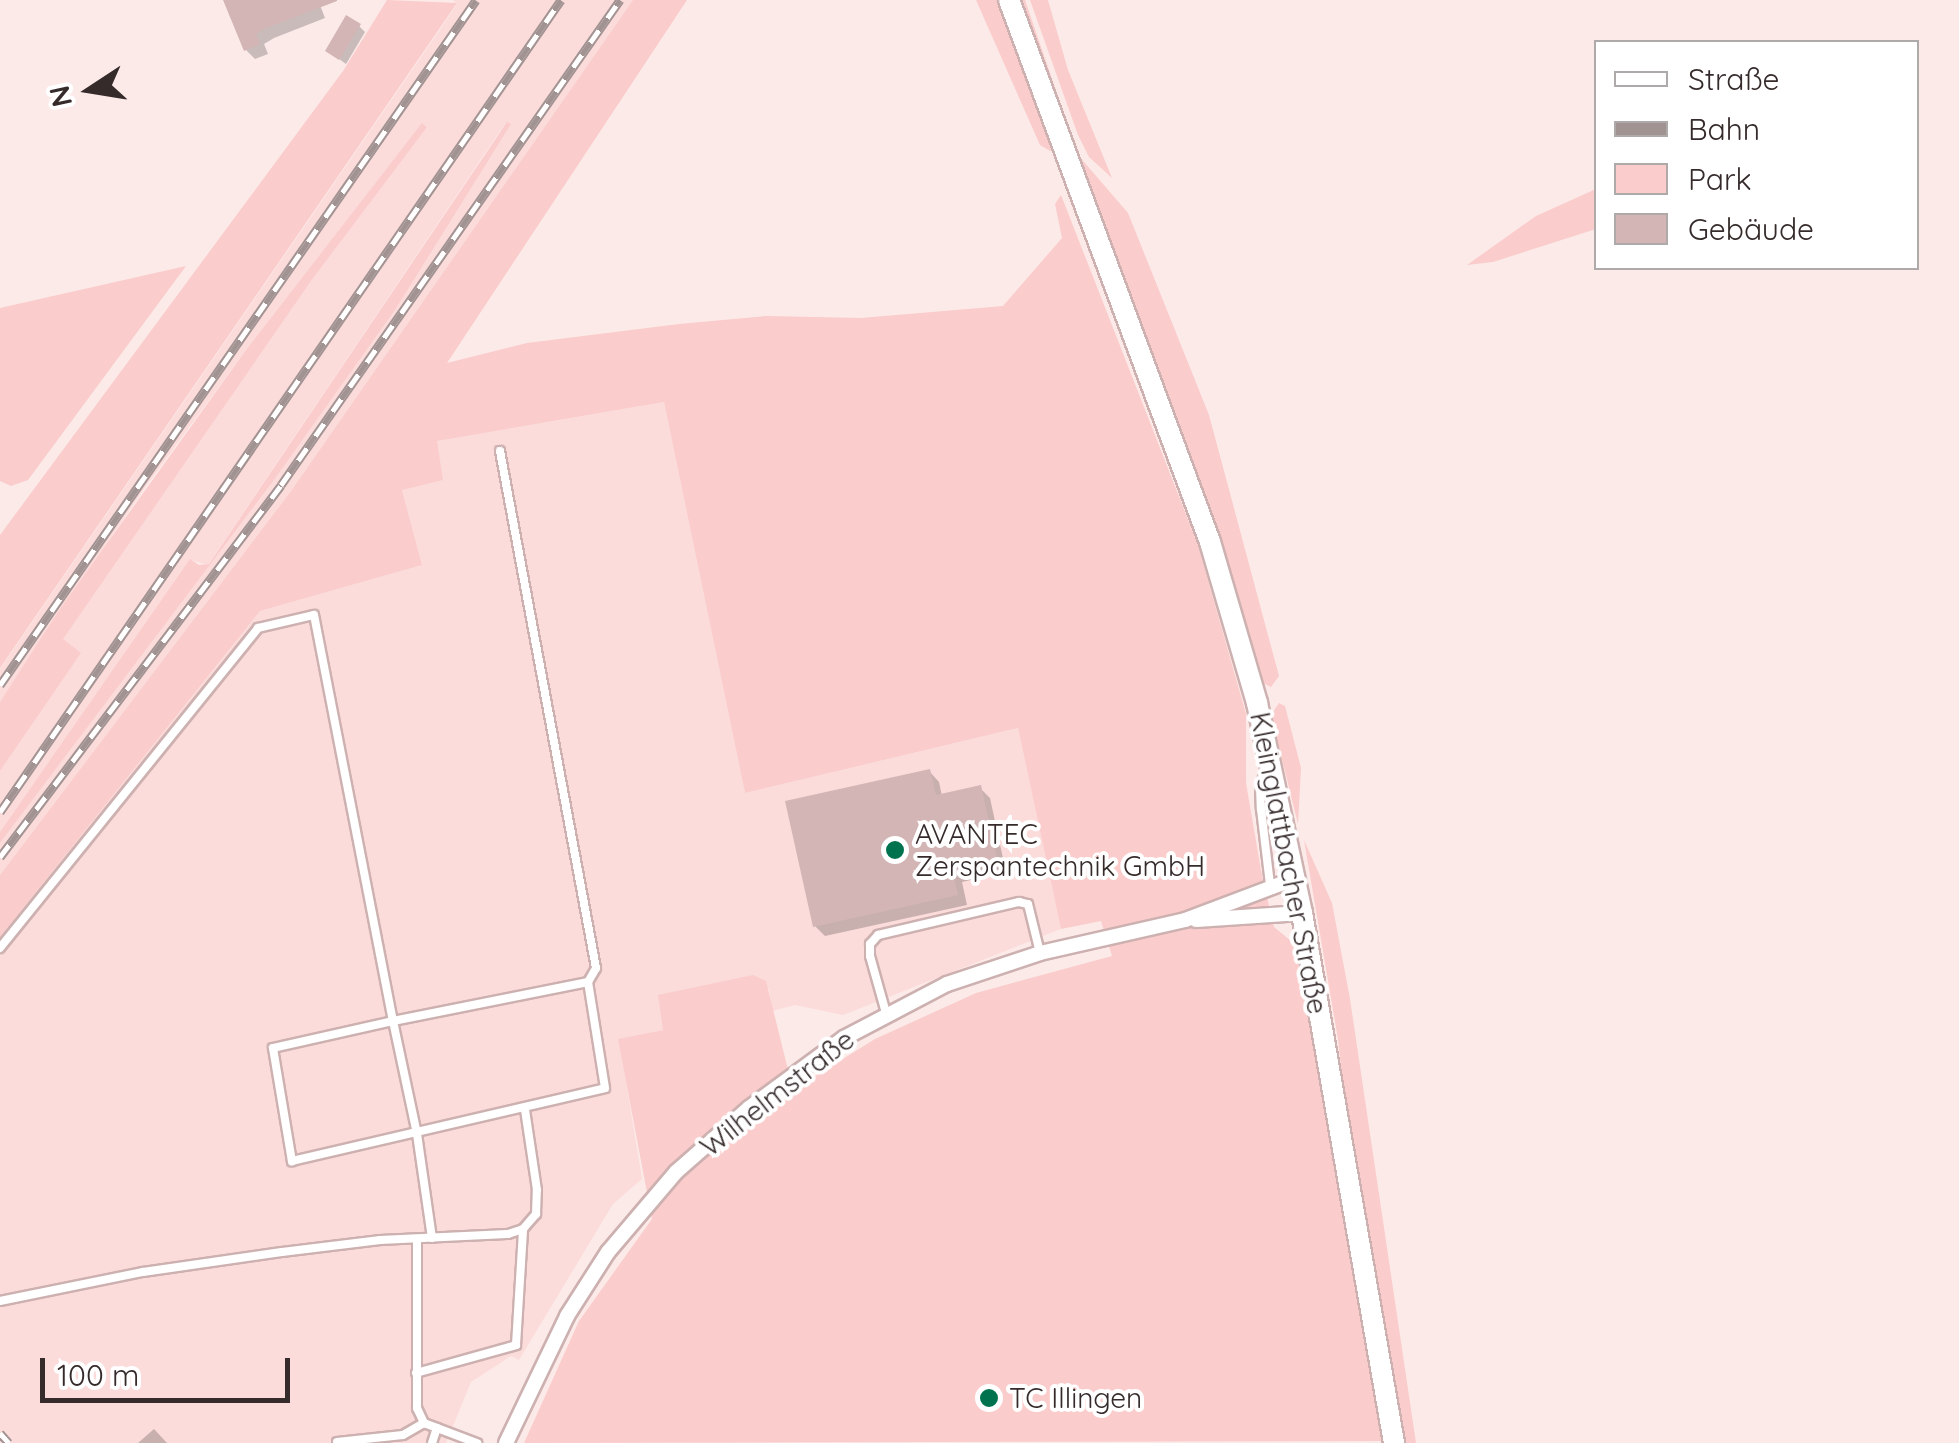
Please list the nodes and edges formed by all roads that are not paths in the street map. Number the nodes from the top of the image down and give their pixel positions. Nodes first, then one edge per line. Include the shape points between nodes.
1 (1010, 0) edge
2 (500, 452) dead end
3 (1270, 756) junction
4 (1296, 878) junction
5 (1270, 884) junction
6 (1302, 913) junction
7 (1185, 920) junction
8 (0, 948) edge
9 (1040, 953) junction
10 (588, 982) junction
11 (886, 1013) junction
12 (393, 1022) junction
13 (526, 1110) junction
14 (418, 1134) junction
15 (523, 1228) junction
16 (432, 1238) junction
17 (416, 1239) junction
18 (0, 1300) edge
19 (416, 1373) junction
20 (424, 1423) junction
21 (436, 1428) junction
22 (338, 1442) edge
23 (432, 1443) edge
24 (477, 1443) edge
25 (506, 1443) edge
26 (1394, 1443) edge

1 - 3 street, Kleinglattbacher Straße via 1210,542
2 - 10 lane via 596,968
3 - 4 street, Kleinglattbacher Straße
3 - 5 lane via 1260,786
4 - 5 street, Wilhelmstraße
4 - 6 street, Kleinglattbacher Straße
5 - 7 street, Wilhelmstraße
6 - 7 street, Wilhelmstraße
6 - 26 street, Kleinglattbacher Straße
7 - 9 street, Wilhelmstraße
8 - 12 lane via 258,628 314,614
9 - 11 street, Wilhelmstraße
9 - 11 lane via 1028,904 1019,902 878,935 870,956
10 - 12 lane
10 - 13 lane via 605,1088
11 - 25 street, Wilhelmstraße via 749,1108 676,1172 608,1252 567,1316
12 - 14 lane
12 - 14 lane via 273,1048 292,1161
13 - 14 lane
13 - 15 lane via 537,1190 536,1214
14 - 16 lane
15 - 16 lane
15 - 19 lane via 516,1345
16 - 17 lane
17 - 18 lane via 143,1272
17 - 19 lane
19 - 20 lane
20 - 21 lane
20 - 22 lane via 403,1435
21 - 23 lane
21 - 24 lane

